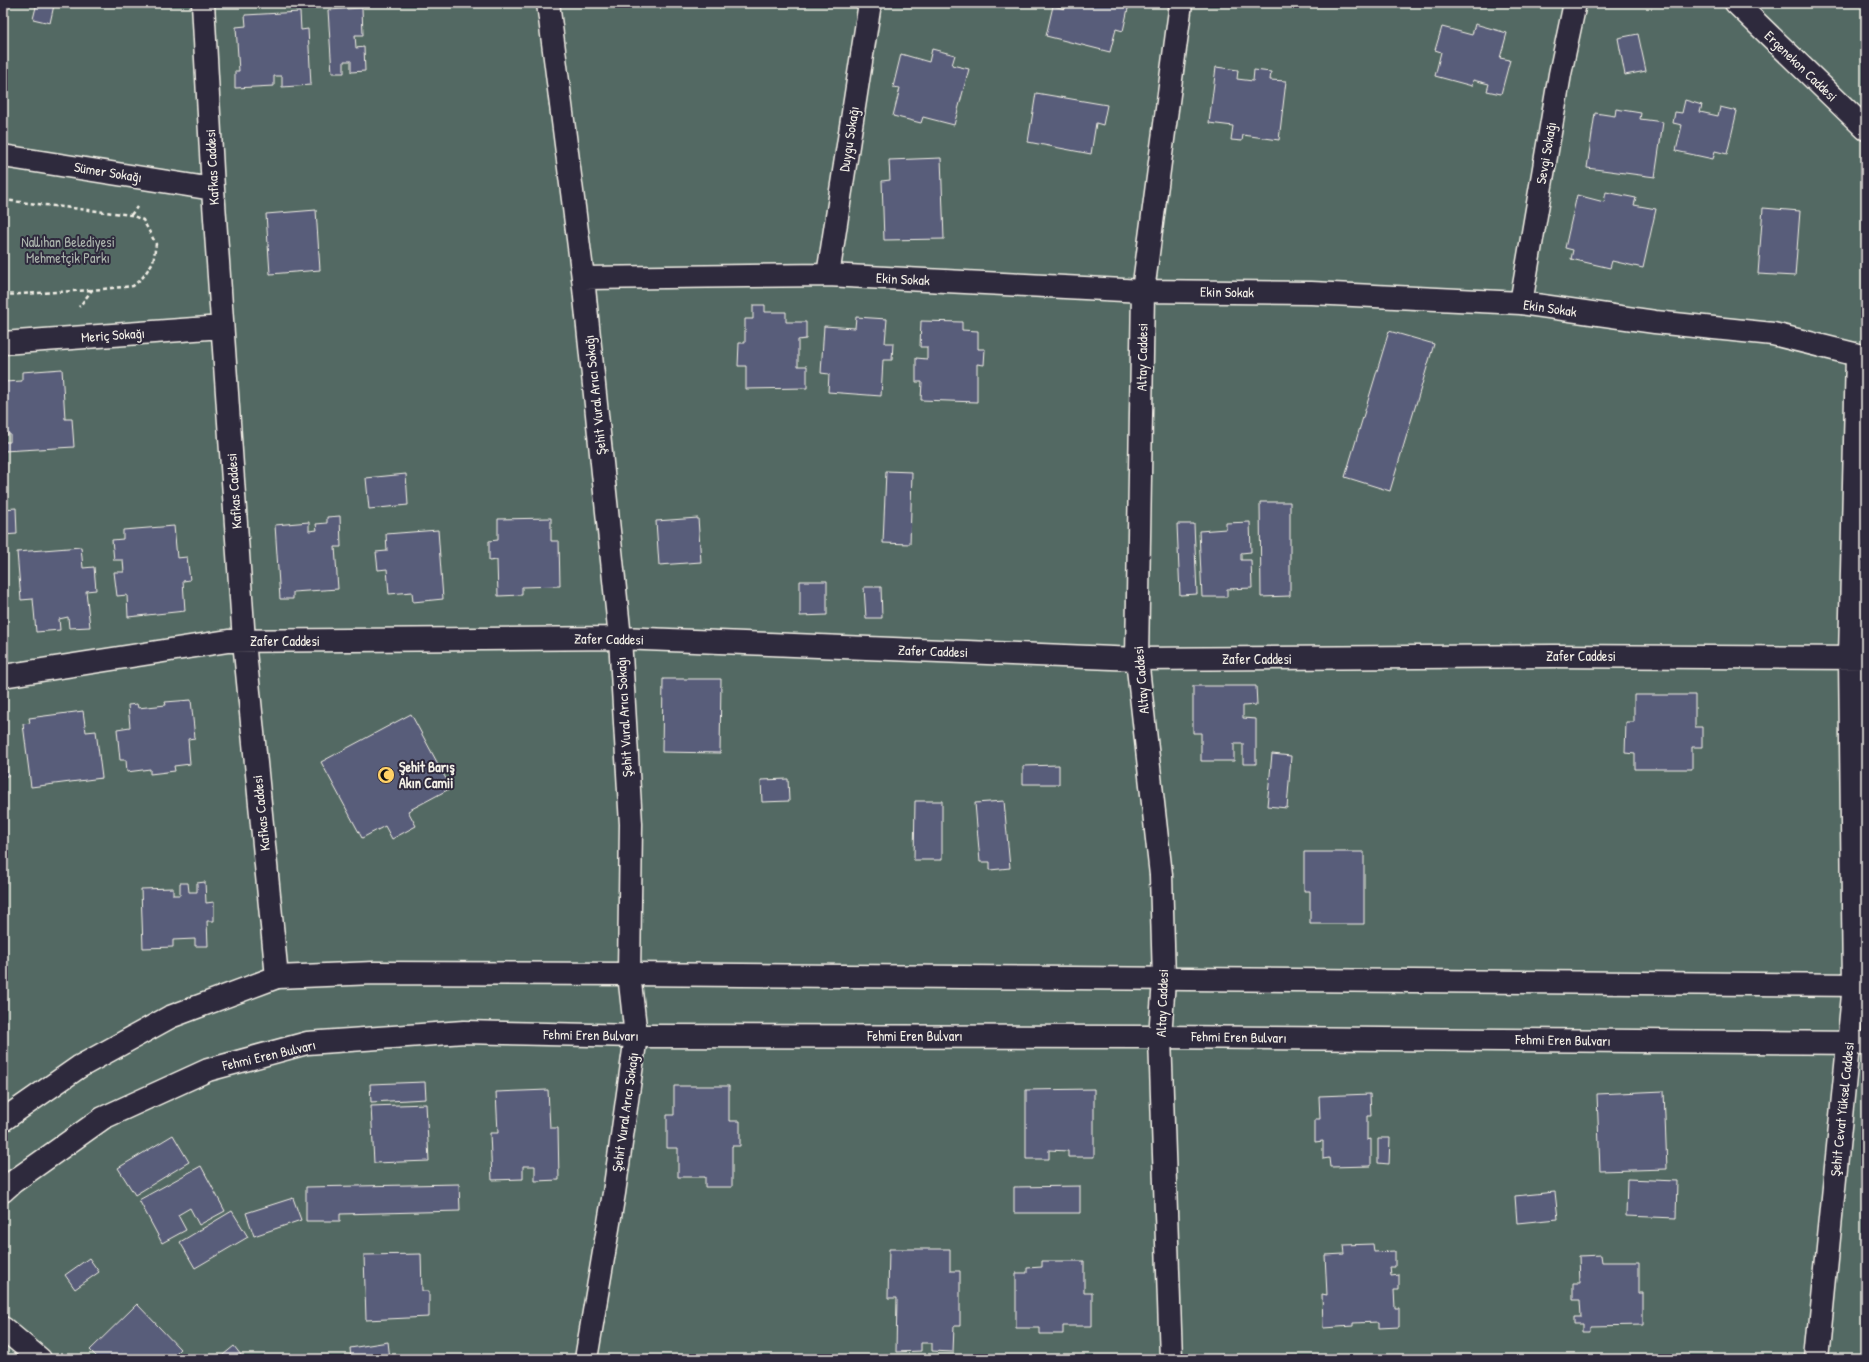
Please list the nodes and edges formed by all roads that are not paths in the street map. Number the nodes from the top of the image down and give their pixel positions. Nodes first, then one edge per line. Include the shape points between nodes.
1 (203, 3) edge
2 (548, 3) edge
3 (870, 3) edge
4 (1181, 3) edge
5 (1575, 3) edge
6 (1736, 3) edge
7 (1866, 129) edge
8 (3, 156) edge
9 (213, 189) junction
10 (828, 275) junction
11 (583, 278) junction
12 (1143, 291) junction
13 (1521, 303) junction
14 (222, 327) junction
15 (3, 343) edge
16 (1861, 356) edge
17 (620, 638) junction
18 (244, 641) junction
19 (1858, 658) edge
20 (1137, 660) junction
21 (3, 676) edge
22 (629, 974) junction
23 (277, 977) junction
24 (1164, 980) junction
25 (1860, 985) edge
26 (636, 1036) junction
27 (1160, 1037) junction
28 (1857, 1043) edge
29 (3, 1120) edge
30 (3, 1191) edge
31 (3, 1328) edge
32 (40, 1359) edge
33 (586, 1359) edge
34 (1171, 1359) edge
35 (1817, 1359) edge

1 - 9 street, Kafkas Caddesi
2 - 11 street, Şehit Vural Arıcı Sokağı
3 - 10 street, Duygu Sokağı
4 - 12 street, Altay Caddesi
5 - 13 street, Sevgi Sokağı via 1560,74
6 - 7 street, Ergenekon Caddesi
8 - 9 street, Sümer Sokağı
9 - 14 street, Kafkas Caddesi
10 - 11 street, Ekin Sokak
10 - 12 street, Ekin Sokak
11 - 17 street, Şehit Vural Arıcı Sokağı
12 - 13 street, Ekin Sokak via 1311,293
12 - 20 street, Altay Caddesi
13 - 16 street, Ekin Sokak via 1655,322 1773,334
14 - 15 street, Meriç Sokağı
14 - 18 street, Kafkas Caddesi
16 - 19 street, Şehit Cevat Yüksel Caddesi
17 - 18 street, Zafer Caddesi
17 - 20 street, Zafer Caddesi
17 - 22 street, Şehit Vural Arıcı Sokağı via 631,824
18 - 21 street, Zafer Caddesi via 228,641
18 - 23 street, Kafkas Caddesi
19 - 20 street, Zafer Caddesi via 1554,656
19 - 25 street, Şehit Cevat Yüksel Caddesi
20 - 24 street, Altay Caddesi via 1161,875
22 - 23 street via 374,973
22 - 24 street
22 - 26 street, Şehit Vural Arıcı Sokağı
23 - 29 street via 170,1017 79,1067
24 - 25 street
24 - 27 street, Altay Caddesi
25 - 28 street, Şehit Cevat Yüksel Caddesi
26 - 27 street, Fehmi Eren Bulvarı
26 - 30 street, Fehmi Eren Bulvarı via 464,1032 307,1043 208,1070 103,1118
26 - 33 street, Şehit Vural Arıcı Sokağı via 614,1193
27 - 28 street, Fehmi Eren Bulvarı
27 - 34 street, Altay Caddesi
28 - 35 street, Şehit Cevat Yüksel Caddesi
31 - 32 street

